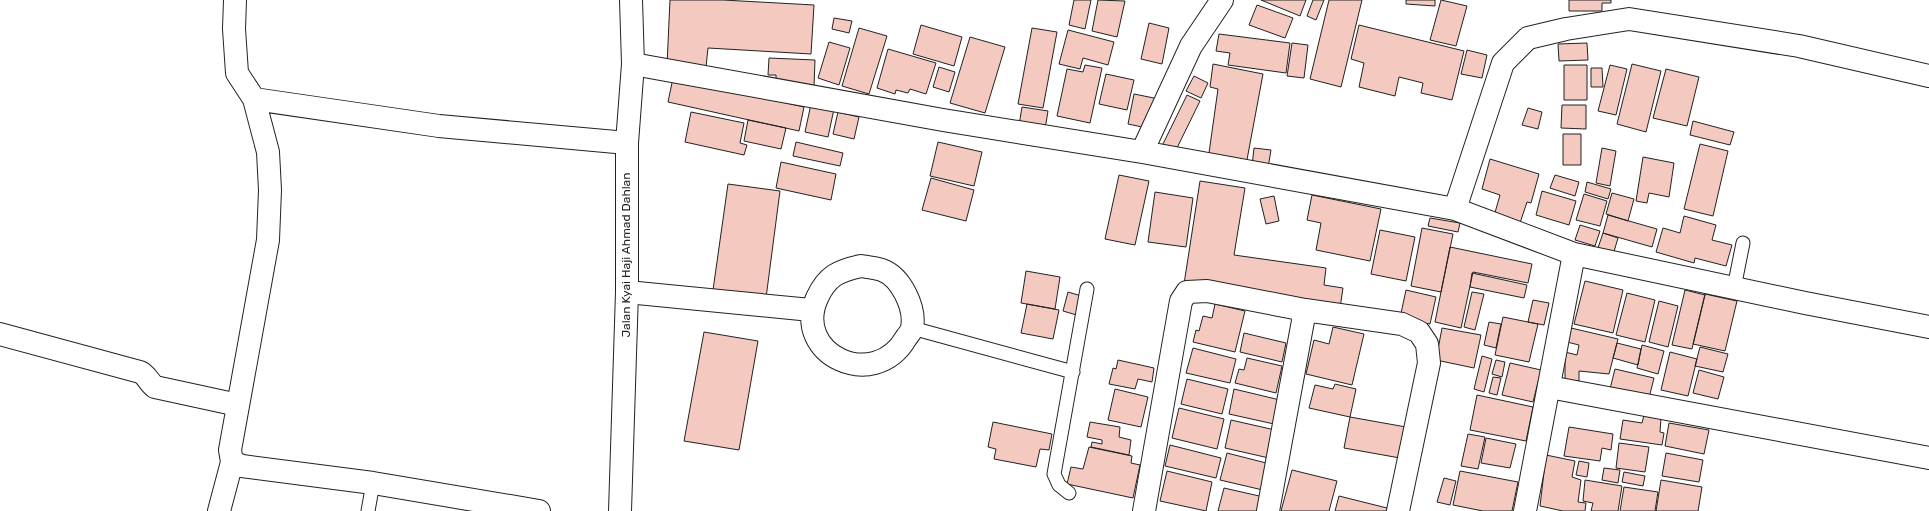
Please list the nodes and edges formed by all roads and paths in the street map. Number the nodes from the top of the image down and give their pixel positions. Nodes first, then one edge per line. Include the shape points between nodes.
1 (235, 0) edge
2 (631, 0) edge
3 (1222, 0) edge
4 (1629, 10) edge
5 (633, 64) junction
6 (1929, 76) edge
7 (254, 99) junction
8 (627, 144) junction
9 (1142, 152) junction
10 (1455, 209) junction
11 (1743, 243) dead end
12 (1574, 254) junction
13 (1734, 288) junction
14 (1088, 289) dead end
15 (627, 292) junction
16 (812, 310) junction
17 (1305, 310) junction
18 (1929, 327) edge
19 (912, 328) junction
20 (0, 334) edge
21 (1073, 372) junction
22 (1549, 387) junction
23 (238, 405) junction
24 (1929, 458) edge
25 (232, 462) junction
26 (373, 483) junction
27 (1069, 493) dead end
28 (220, 511) edge
29 (368, 511) edge
30 (538, 511) edge
31 (620, 511) edge
32 (1144, 511) edge
33 (1268, 511) edge
34 (1398, 511) edge
35 (1526, 511) edge

1 - 7 street via 236,73
2 - 5 street, Jalan Kyai Haji Ahmad Dahlan
3 - 9 street via 1191,46
4 - 6 street
4 - 10 street via 1528,38 1503,63
5 - 8 street, Jalan Kyai Haji Ahmad Dahlan
5 - 9 street via 944,120
7 - 8 street via 439,126
7 - 23 street via 268,152 268,240
8 - 15 street, Jalan Kyai Haji Ahmad Dahlan
9 - 10 street
10 - 12 street
11 - 13 lane
12 - 13 street
12 - 22 street
13 - 18 street
14 - 21 lane
15 - 16 street
15 - 31 street, Jalan Kyai Haji Ahmad Dahlan
16 - 19 street via 813,327 823,347 841,361 863,366 885,360 902,345
16 - 19 street via 822,285 839,271 861,266 882,270 900,283 910,302
17 - 32 street via 1207,291 1187,292 1181,301
17 - 33 street
17 - 34 street via 1402,324 1419,332 1427,344 1429,363
19 - 21 lane
20 - 23 street via 128,368 144,374 155,387
21 - 27 lane via 1054,474 1059,485
22 - 24 street
22 - 35 street
23 - 25 street via 230,450
25 - 26 street via 242,466
25 - 28 street
26 - 29 lane
26 - 30 street

